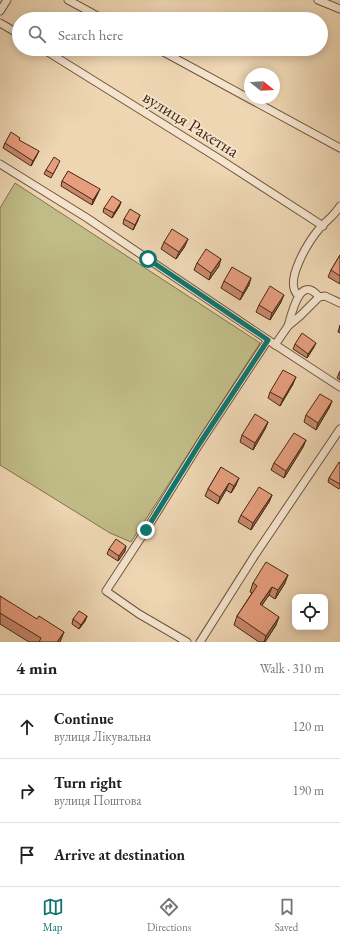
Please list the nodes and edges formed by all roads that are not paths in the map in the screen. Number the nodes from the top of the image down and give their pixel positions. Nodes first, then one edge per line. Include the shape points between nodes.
1 (7, 0) edge
2 (68, 0) edge
3 (318, 0) edge
4 (340, 9) edge
5 (0, 11) edge
6 (90, 12) edge
7 (0, 22) edge
8 (12, 30) edge
9 (54, 56) edge
10 (171, 56) edge
11 (340, 148) edge
12 (0, 164) edge
13 (340, 206) edge
14 (323, 226) junction
15 (298, 295) junction
16 (319, 297) junction
17 (340, 303) edge
18 (288, 326) junction
19 (268, 340) junction
20 (275, 345) junction
21 (340, 387) edge
22 (340, 428) edge
23 (187, 642) edge
24 (200, 642) edge

1 - 5 street
2 - 6 street
3 - 4 street
7 - 8 street
9 - 14 street, вулиця Ракетна
10 - 11 street
12 - 19 street via 87,218
13 - 14 street
14 - 15 street via 299,261 295,272 294,285
15 - 16 street via 310,290
15 - 18 street
16 - 17 street via 325,296
16 - 18 street
18 - 20 street
19 - 20 street
19 - 23 street via 106,591 138,614
20 - 21 street
22 - 24 street

